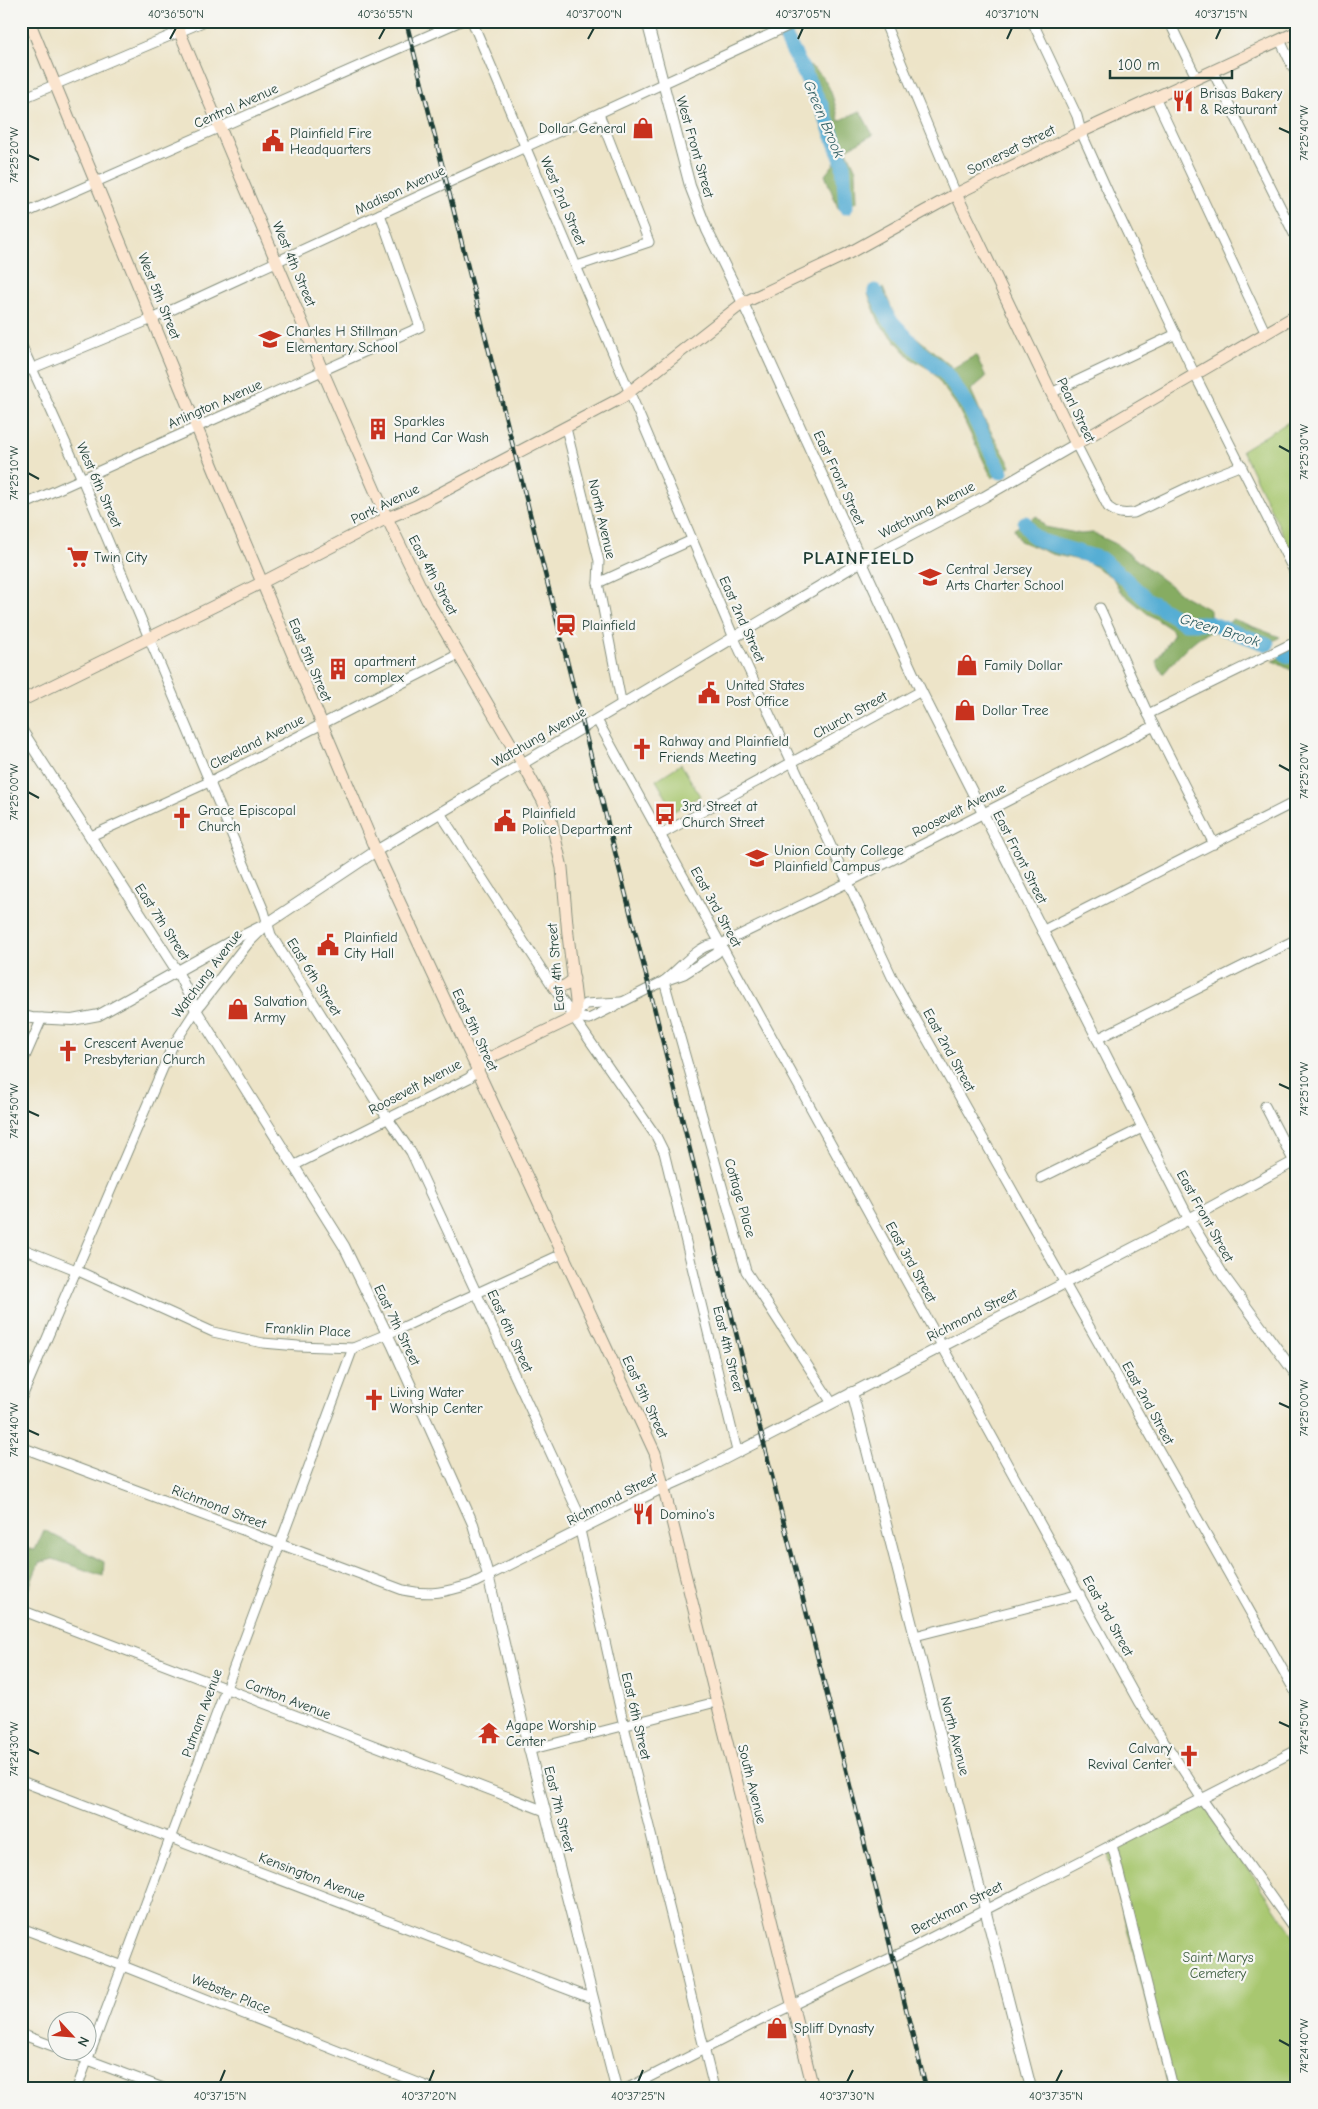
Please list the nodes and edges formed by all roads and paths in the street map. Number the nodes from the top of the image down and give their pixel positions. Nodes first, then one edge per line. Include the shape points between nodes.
1 (29, 21) edge
2 (175, 21) edge
3 (206, 21) edge
4 (461, 21) edge
5 (472, 21) edge
6 (647, 21) edge
7 (799, 21) edge
8 (884, 21) edge
9 (1032, 21) edge
10 (1169, 21) edge
11 (1297, 32) edge
12 (180, 33) junction
13 (1280, 40) junction
14 (1213, 72) junction
15 (1297, 76) edge
16 (1197, 79) junction
17 (54, 84) junction
18 (663, 84) junction
19 (21, 98) edge
20 (1156, 99) junction
21 (599, 114) junction
22 (220, 128) junction
23 (1081, 132) junction
24 (525, 148) junction
25 (97, 182) junction
26 (956, 194) junction
27 (380, 214) junction
28 (21, 216) edge
29 (1297, 240) edge
30 (276, 262) junction
31 (576, 266) junction
32 (743, 303) junction
33 (1297, 315) edge
34 (152, 319) junction
35 (1176, 334) junction
36 (1266, 334) junction
37 (21, 344) edge
38 (32, 369) junction
39 (323, 372) junction
40 (21, 373) edge
41 (1196, 375) junction
42 (629, 393) junction
43 (1051, 393) junction
44 (196, 427) junction
45 (566, 428) junction
46 (1076, 444) junction
47 (1242, 465) junction
48 (82, 478) junction
49 (21, 506) edge
50 (387, 518) junction
51 (692, 540) junction
52 (862, 561) junction
53 (1297, 577) edge
54 (261, 583) junction
55 (598, 583) junction
56 (1100, 608) dead end
57 (149, 638) junction
58 (734, 638) junction
59 (1297, 641) edge
60 (459, 654) junction
61 (921, 691) junction
62 (21, 701) edge
63 (622, 706) junction
64 (1148, 714) junction
65 (597, 720) junction
66 (321, 726) junction
67 (1154, 726) junction
68 (21, 729) edge
69 (792, 762) junction
70 (522, 763) junction
71 (209, 782) junction
72 (1297, 801) edge
73 (440, 813) junction
74 (984, 814) junction
75 (660, 835) junction
76 (91, 836) junction
77 (1214, 844) junction
78 (376, 851) junction
79 (847, 883) junction
80 (268, 923) junction
81 (1042, 930) junction
82 (235, 939) joint
83 (1297, 939) edge
84 (721, 944) junction
85 (178, 970) junction
86 (574, 979) junction
87 (664, 980) junction
88 (554, 987) junction
89 (625, 1001) junction
90 (196, 1010) junction
91 (21, 1014) edge
92 (575, 1017) junction
93 (42, 1018) junction
94 (1097, 1039) junction
95 (21, 1066) edge
96 (477, 1070) junction
97 (1265, 1106) dead end
98 (387, 1119) junction
99 (1142, 1128) junction
100 (1295, 1161) edge
101 (293, 1166) junction
102 (1041, 1178) dead end
103 (1189, 1219) junction
104 (21, 1248) edge
105 (562, 1254) junction
106 (76, 1270) junction
107 (1065, 1283) junction
108 (477, 1293) junction
109 (387, 1335) junction
110 (942, 1346) junction
111 (353, 1348) junction
112 (1297, 1376) edge
113 (852, 1392) junction
114 (21, 1399) edge
115 (832, 1403) junction
116 (21, 1447) edge
117 (737, 1451) junction
118 (665, 1487) junction
119 (580, 1530) junction
120 (279, 1545) junction
121 (488, 1575) junction
122 (1080, 1594) junction
123 (21, 1610) edge
124 (915, 1636) junction
125 (225, 1690) junction
126 (1297, 1695) edge
127 (716, 1702) junction
128 (624, 1726) junction
129 (529, 1750) junction
130 (1297, 1750) edge
131 (21, 1781) edge
132 (1202, 1799) junction
133 (545, 1811) junction
134 (170, 1838) junction
135 (1112, 1845) junction
136 (986, 1909) junction
137 (21, 1928) edge
138 (1297, 1933) edge
139 (123, 1966) junction
140 (593, 1999) junction
141 (792, 2005) junction
142 (98, 2031) edge
143 (21, 2034) edge
144 (48, 2044) edge
145 (704, 2049) junction
146 (86, 2062) edge
147 (92, 2062) edge
148 (77, 2088) edge
149 (163, 2088) edge
150 (431, 2088) edge
151 (616, 2088) edge
152 (628, 2088) edge
153 (714, 2088) edge
154 (813, 2088) edge
155 (1031, 2088) edge
156 (1173, 2088) edge

1 - 17 main road, West 5th Street
2 - 12 main road, West 4th Street
3 - 12 street
4 - 22 street, Central Avenue
5 - 24 street, West 2nd Street
6 - 18 street, West Front Street
7 - 18 street, Madison Avenue
8 - 26 street
9 - 23 street via 1077,116
10 - 16 street
11 - 13 main road, Somerset Street
12 - 17 street
12 - 22 main road, West 4th Street
13 - 14 main road, Somerset Street
13 - 15 street
14 - 16 main road, Somerset Street
14 - 29 street
16 - 20 main road, Somerset Street
17 - 19 street
17 - 25 main road, West 5th Street
18 - 21 street, Madison Avenue
18 - 32 street, West Front Street via 690,186 707,230
20 - 23 main road, Somerset Street
20 - 36 street
21 - 24 street, Madison Avenue
21 - 31 street via 649,242
22 - 25 street, Central Avenue
22 - 30 main road, West 4th Street
23 - 26 main road, Somerset Street
23 - 35 street
24 - 27 street, Madison Avenue
24 - 31 street, West 2nd Street
25 - 28 street, Central Avenue
25 - 34 main road, West 5th Street
26 - 32 main road, Somerset Street via 850,253
26 - 43 main road, Pearl Street
27 - 30 street, Madison Avenue
27 - 39 street, Arlington Avenue via 420,327
30 - 34 street, Madison Avenue
30 - 39 main road, West 4th Street
31 - 42 street, West 2nd Street
32 - 42 main road, Park Avenue
32 - 52 street, East Front Street
33 - 36 main road, Watchung Avenue
34 - 38 street, Madison Avenue
34 - 44 main road, West 5th Street
35 - 41 street
35 - 43 street
36 - 41 main road, Watchung Avenue
37 - 38 street, West 6th Street
38 - 40 street, Madison Avenue
38 - 48 street, West 6th Street
39 - 44 street, Arlington Avenue
39 - 50 main road, West 4th Street
41 - 46 main road, Watchung Avenue
41 - 47 street
42 - 45 main road, Park Avenue
42 - 51 street, East 2nd Street
43 - 46 main road, Pearl Street
44 - 48 street, Arlington Avenue
44 - 54 main road, West 5th Street
45 - 50 main road, Park Avenue
45 - 55 street, North Avenue via 599,561
46 - 47 street, Pearl Street via 1108,507 1115,513 1134,513
46 - 52 street, Watchung Avenue
47 - 53 street
48 - 49 street, Arlington Avenue
48 - 57 street, West 6th Street
50 - 54 main road, Park Avenue
50 - 60 main road, East 4th Street via 427,600
51 - 55 street
51 - 58 street, East 2nd Street
52 - 58 street, Watchung Avenue
52 - 61 street, East Front Street
54 - 57 main road, Park Avenue
54 - 66 main road, East 5th Street
55 - 63 street, North Avenue
56 - 64 street
57 - 62 main road, Park Avenue
57 - 71 street, East 6th Street
58 - 63 street, Watchung Avenue
58 - 69 street, East 2nd Street
59 - 64 street
60 - 66 street, Cleveland Avenue
60 - 70 main road, East 4th Street
61 - 69 street, Church Street
61 - 74 street, East Front Street
63 - 65 street, Watchung Avenue
64 - 67 street
65 - 70 street, Watchung Avenue
65 - 75 street, East 3rd Street
66 - 71 street, Cleveland Avenue
66 - 78 main road, East 5th Street
67 - 74 street, Roosevelt Avenue
67 - 77 street
68 - 76 street, East 7th Street
69 - 75 street, Church Street
69 - 79 street, East 2nd Street
70 - 73 street, Watchung Avenue
70 - 86 main road, East 4th Street via 545,806 558,844
71 - 76 street, Cleveland Avenue
71 - 80 street, East 6th Street
72 - 77 street
73 - 78 street, Watchung Avenue
73 - 88 street
74 - 79 street, Roosevelt Avenue
74 - 81 street, East Front Street
75 - 84 street, East 3rd Street
76 - 85 street, East 7th Street
77 - 81 street
78 - 80 street, Watchung Avenue
78 - 96 main road, East 5th Street
79 - 84 street, Roosevelt Avenue
79 - 107 street, East 2nd Street via 892,978
80 - 82 street
80 - 90 street, Watchung Avenue via 247,944
80 - 98 street, East 6th Street via 271,935
81 - 94 street, East Front Street
82 - 85 street
83 - 94 street
84 - 87 street, Roosevelt Avenue via 712,942 700,948
84 - 110 street, East 3rd Street
85 - 90 street, East 7th Street
85 - 93 street via 99,1015 72,1020
86 - 88 main road via 566,986
86 - 92 main road, East 4th Street
87 - 89 street, Roosevelt Avenue
87 - 115 street, Cottage Place via 746,1271
88 - 92 street
89 - 92 street, Roosevelt Avenue via 589,1018
89 - 92 street, Roosevelt Avenue via 585,1004
90 - 101 street, East 7th Street
90 - 106 street, Watchung Avenue via 172,1047
91 - 93 street
92 - 96 main road, Roosevelt Avenue via 484,1061
92 - 117 street, East 4th Street via 664,1152
93 - 95 street
94 - 99 street, East Front Street
96 - 98 street, Roosevelt Avenue via 469,1078
96 - 105 main road, East 5th Street
97 - 100 street
98 - 101 street, Roosevelt Avenue
98 - 108 street, East 6th Street via 411,1152
99 - 102 street
99 - 103 street, East Front Street
100 - 103 street, Richmond Street
101 - 109 street, East 7th Street via 344,1246
103 - 107 street, Richmond Street
103 - 112 street, East Front Street via 1223,1275
104 - 106 street, Franklin Place
105 - 108 street, Franklin Place
105 - 118 main road, East 5th Street via 655,1453
106 - 111 street, Franklin Place via 213,1332 263,1343
106 - 114 street, Watchung Avenue
107 - 110 street, Richmond Street
107 - 126 street, East 2nd Street
108 - 109 street, Franklin Place
108 - 119 street, East 6th Street via 579,1514
109 - 111 street, Franklin Place
109 - 121 street, East 7th Street via 473,1524
110 - 113 street, Richmond Street
110 - 122 street, East 3rd Street
111 - 120 street, Putnam Avenue
113 - 115 street, Richmond Street
113 - 124 street, North Avenue
115 - 117 street, Richmond Street
116 - 120 street, Richmond Street
117 - 118 street, Richmond Street
118 - 119 street, Richmond Street
118 - 127 main road, South Avenue
119 - 121 street, Richmond Street
119 - 128 street, East 6th Street
120 - 121 street, Richmond Street via 403,1590 423,1594 444,1593
120 - 125 street, Putnam Avenue
121 - 129 street, East 7th Street
122 - 124 street
122 - 132 street, East 3rd Street via 1139,1703
123 - 125 street, Carlton Avenue
124 - 136 street, North Avenue
125 - 133 street, Carlton Avenue
125 - 134 street, Putnam Avenue
127 - 128 street
127 - 141 main road, South Avenue
128 - 129 street
128 - 145 street, East 6th Street
129 - 133 street, East 7th Street
130 - 132 street, Berckman Street
131 - 134 street, Kensington Avenue
132 - 135 street, Berckman Street
132 - 138 street, East 3rd Street
133 - 140 street, East 7th Street
134 - 139 street, Putnam Avenue
134 - 140 street, Kensington Avenue
135 - 136 street, Berckman Street
135 - 156 street
136 - 141 street, Berckman Street
136 - 155 street, North Avenue
137 - 139 street, Webster Place
139 - 142 street, Putnam Avenue
139 - 150 street, Webster Place
140 - 151 street, East 7th Street
141 - 145 street, Berckman Street
141 - 154 main road, South Avenue
143 - 144 street
145 - 152 street, Berckman Street
145 - 153 street, East 6th Street
146 - 148 street, Putnam Avenue
147 - 149 street

